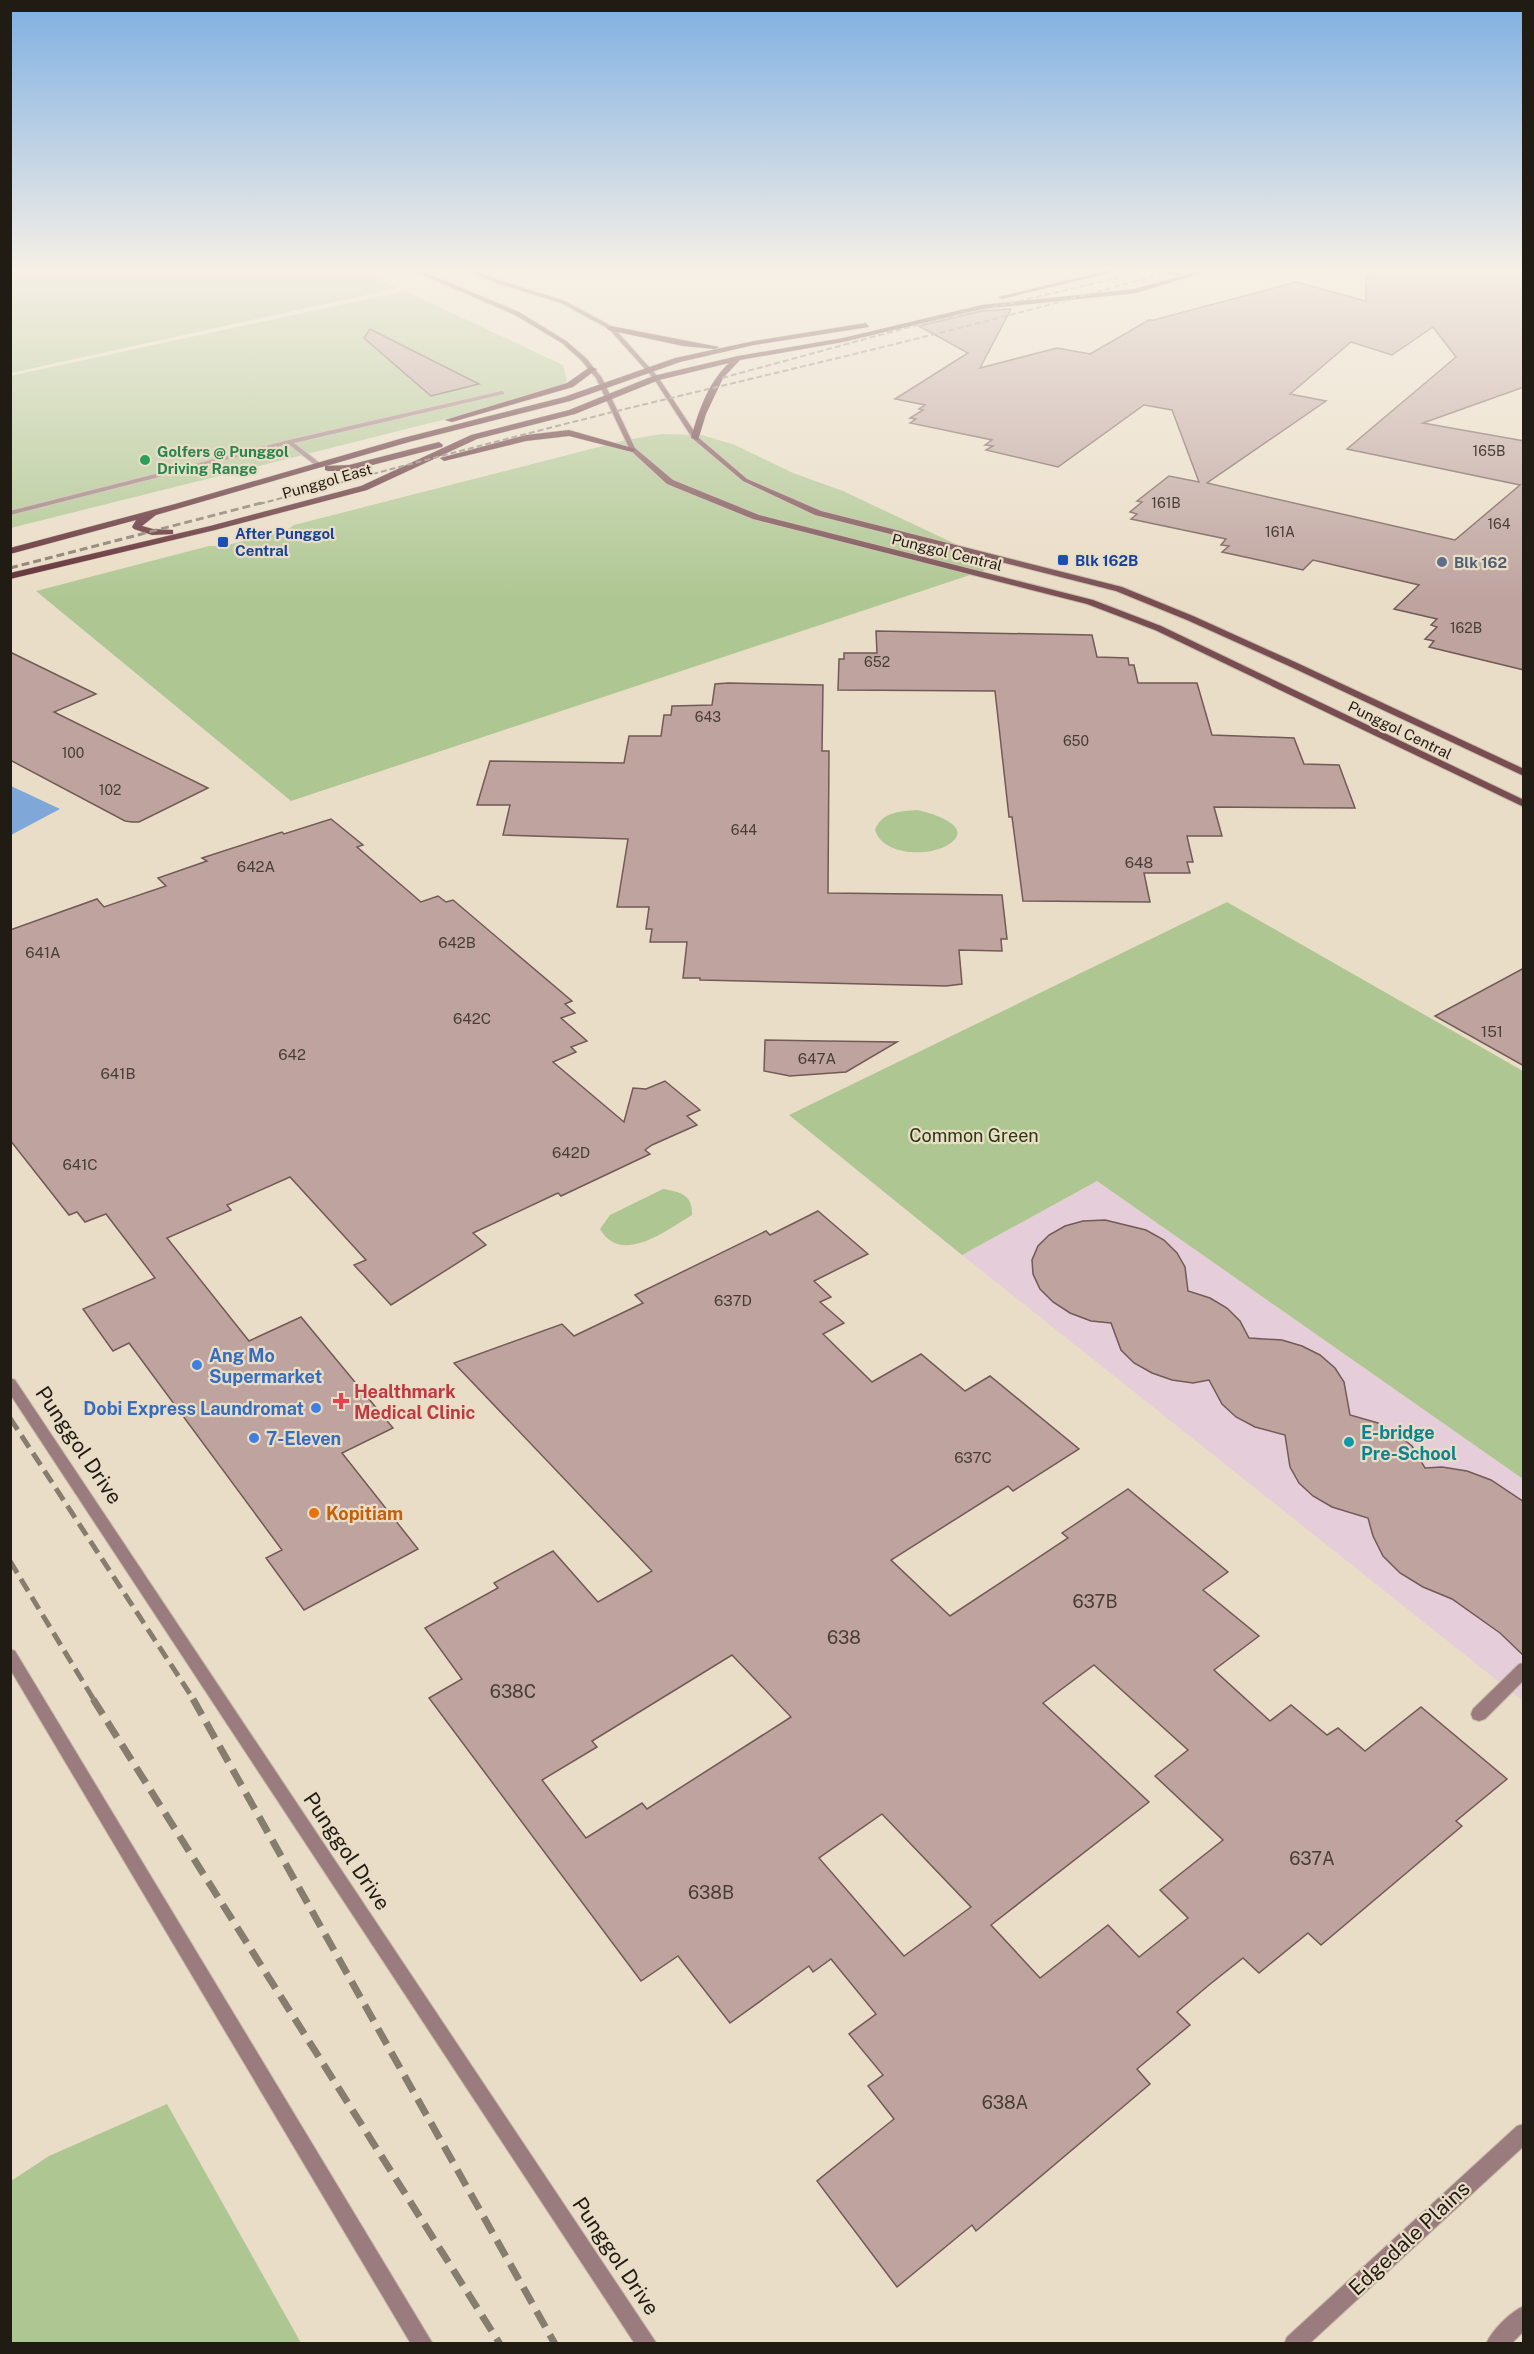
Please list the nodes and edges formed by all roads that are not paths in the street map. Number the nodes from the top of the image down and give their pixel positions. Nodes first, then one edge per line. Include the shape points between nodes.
1 (576, 381) edge
2 (599, 381) edge
3 (619, 381) edge
4 (649, 381) edge
5 (658, 381) edge
6 (716, 381) edge
7 (602, 387) junction
8 (502, 393) dead end
9 (608, 398) junction
10 (474, 436) junction
11 (695, 438) junction
12 (406, 440) junction
13 (289, 442) junction
14 (632, 449) junction
15 (414, 465) junction
16 (320, 466) junction
17 (178, 506) junction
18 (10, 513) edge
19 (212, 528) junction
20 (10, 551) edge
21 (10, 576) edge
22 (1524, 773) edge
23 (1524, 804) edge
24 (10, 1383) edge
25 (10, 1655) edge
26 (1524, 1669) edge
27 (1479, 1714) dead end
28 (1524, 2133) edge
29 (1524, 2316) edge
30 (423, 2343) edge
31 (647, 2343) edge
32 (1294, 2343) edge
33 (1496, 2343) edge

1 - 12 main road via 433,425
2 - 7 main road, Punggol Central
3 - 7 main road, Punggol East
4 - 9 main road, Punggol East
5 - 11 main road, Punggol Central
6 - 11 main road
7 - 9 main road, Punggol Central
7 - 12 main road, Punggol East
8 - 13 street
9 - 10 main road, Punggol East via 572,412
9 - 14 main road, Punggol Central
10 - 15 main road, Punggol East
10 - 16 main road via 349,468 332,470
11 - 22 main road, Punggol Central via 745,480 818,513 1119,589 1262,650
12 - 16 main road, Punggol East
13 - 16 street
13 - 18 street
14 - 15 main road via 569,433 526,438
14 - 23 main road, Punggol Central via 670,482 756,517 1090,602 1158,628
15 - 19 main road, Punggol East via 364,488
16 - 17 main road, Punggol East
17 - 19 main road via 140,521 138,527 152,532
17 - 20 main road, Punggol East
19 - 21 main road, Punggol East
24 - 31 street, Punggol Drive
25 - 30 street
26 - 27 street
28 - 32 street, Edgedale Plains
29 - 33 street

